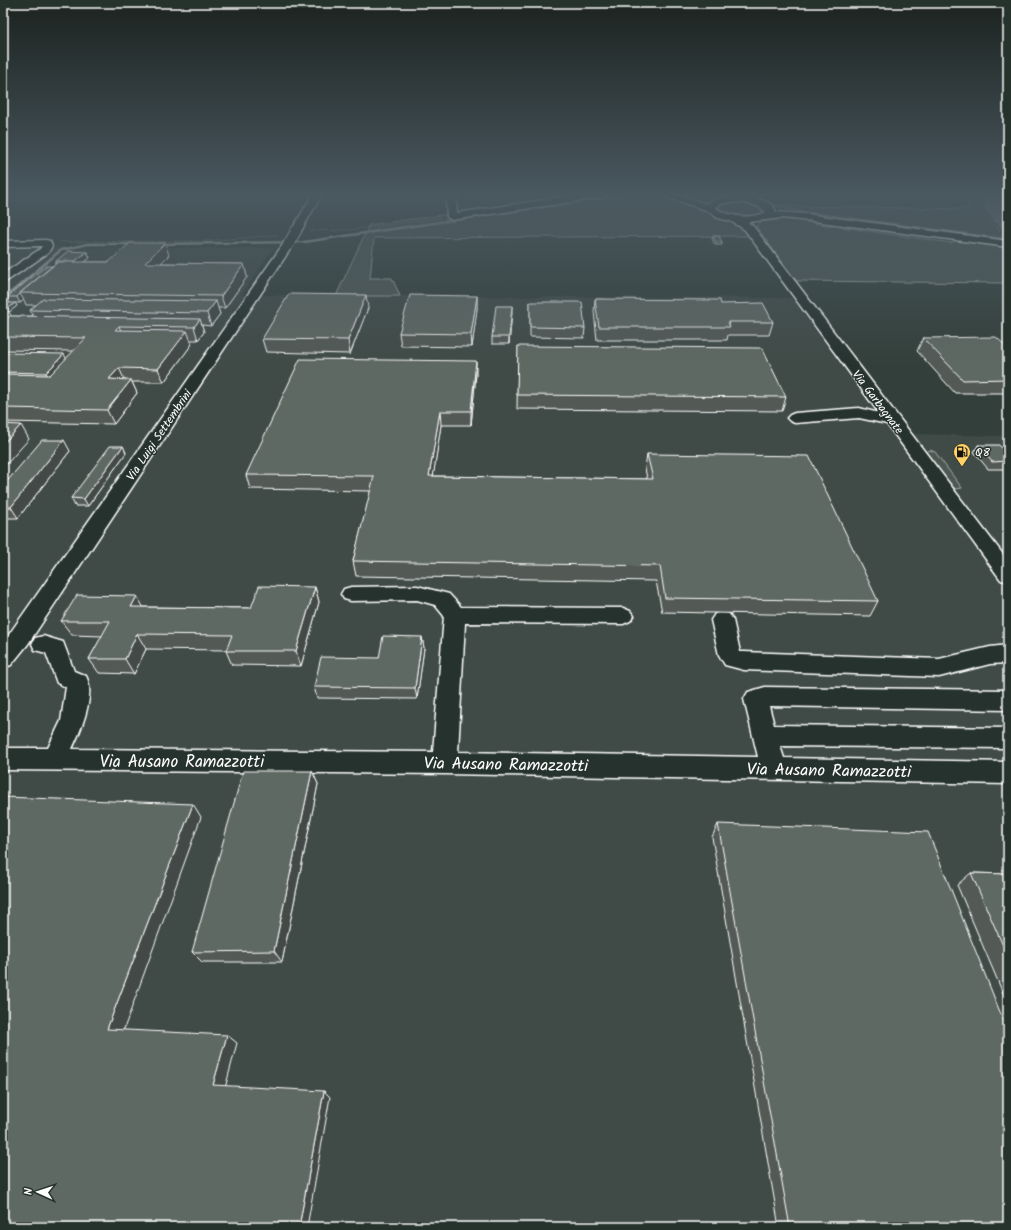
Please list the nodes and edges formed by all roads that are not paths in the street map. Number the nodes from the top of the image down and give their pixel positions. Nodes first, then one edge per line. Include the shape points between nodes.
1 (43, 251) edge
2 (284, 251) edge
3 (771, 251) edge
4 (3, 279) edge
5 (878, 402) junction
6 (859, 413) junction
7 (795, 418) dead end
8 (893, 421) junction
9 (1008, 575) edge
10 (351, 594) dead end
11 (455, 616) junction
12 (623, 616) dead end
13 (722, 620) dead end
14 (20, 638) junction
15 (43, 644) dead end
16 (1008, 654) edge
17 (3, 659) edge
18 (3, 668) edge
19 (1008, 700) edge
20 (766, 735) junction
21 (1008, 738) edge
22 (3, 759) edge
23 (55, 760) junction
24 (445, 763) junction
25 (774, 769) junction
26 (1008, 774) edge

1 - 4 street
2 - 14 street, Via Luigi Settembrini, bridge
3 - 5 street, Via Garbagnate
5 - 6 street
5 - 8 street, Via Garbagnate
6 - 7 street
6 - 8 street
8 - 9 street, Via Garbagnate
10 - 11 street via 417,593 442,599
11 - 12 street
11 - 24 street
13 - 16 street via 730,655 733,659 744,661 940,668
14 - 17 street, Via Luigi Settembrini
14 - 18 street, Via Luigi Settembrini
15 - 23 street via 56,648 65,677 78,682 73,721
19 - 20 street via 765,696 756,699 756,705
20 - 21 street
20 - 25 street
22 - 23 street, Via Ausano Ramazzotti
23 - 24 street, Via Ausano Ramazzotti
24 - 25 street, Via Ausano Ramazzotti
25 - 26 street, Via Ausano Ramazzotti

